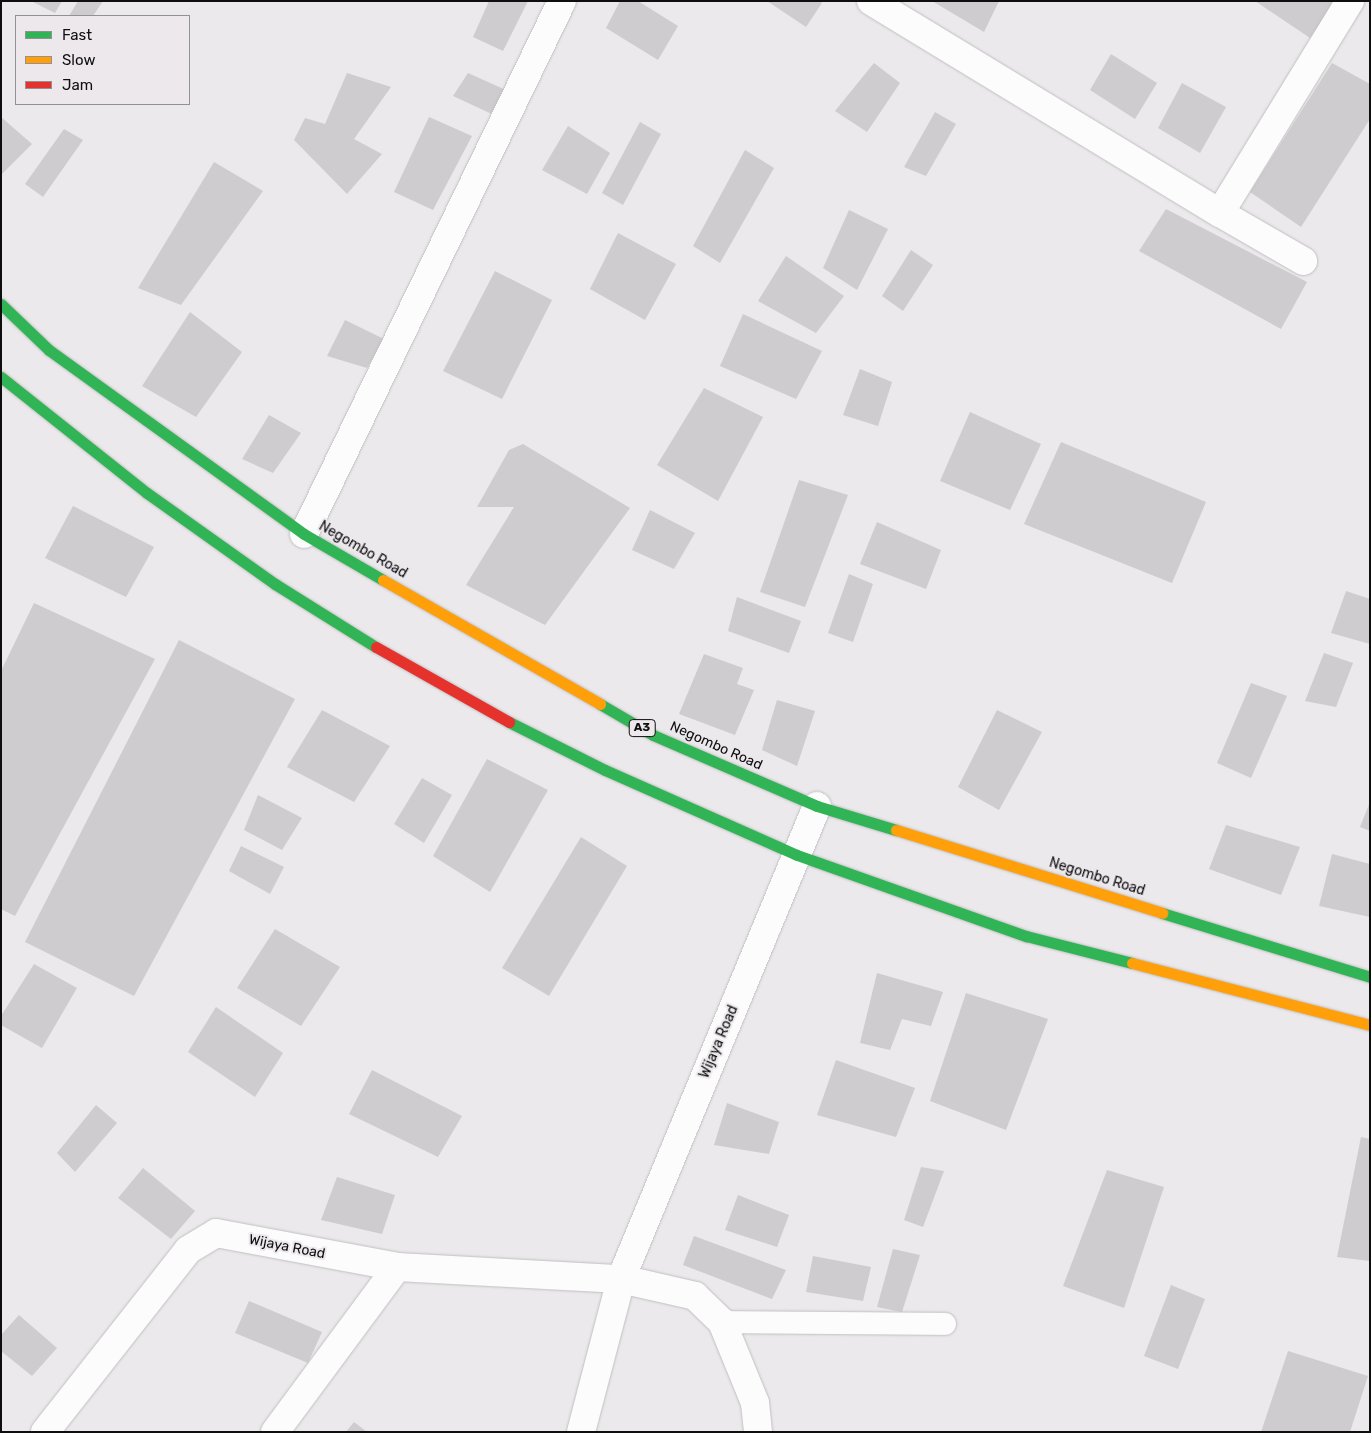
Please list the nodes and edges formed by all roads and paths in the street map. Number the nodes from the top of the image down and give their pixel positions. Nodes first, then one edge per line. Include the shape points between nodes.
1 (562, 1) edge
2 (871, 1) edge
3 (1350, 1) edge
4 (1220, 213) junction
5 (1303, 260) dead end
6 (1, 304) edge
7 (1, 377) edge
8 (304, 534) junction
9 (817, 806) junction
10 (797, 855) junction
11 (1370, 977) edge
12 (1370, 1026) edge
13 (397, 1267) junction
14 (621, 1278) junction
15 (722, 1322) junction
16 (945, 1324) dead end
17 (45, 1432) edge
18 (275, 1432) edge
19 (581, 1432) edge
20 (758, 1432) edge

1 - 8 street
2 - 4 street
3 - 4 street
4 - 5 street
6 - 8 highway, Negombo Road / A3 via 49,350
7 - 10 highway via 146,493 275,584 399,661 501,718 605,770
8 - 9 highway, Negombo Road / A3 via 653,735
9 - 10 street, Wijaya Road
9 - 11 highway, Negombo Road / A3
10 - 12 highway via 1026,936
10 - 14 street, Wijaya Road
13 - 14 street, Wijaya Road
13 - 17 street, Wijaya Road via 216,1233 188,1250
13 - 18 street
14 - 15 street via 695,1296
14 - 19 street, Wijaya Road
15 - 16 lane
15 - 20 street via 756,1403

